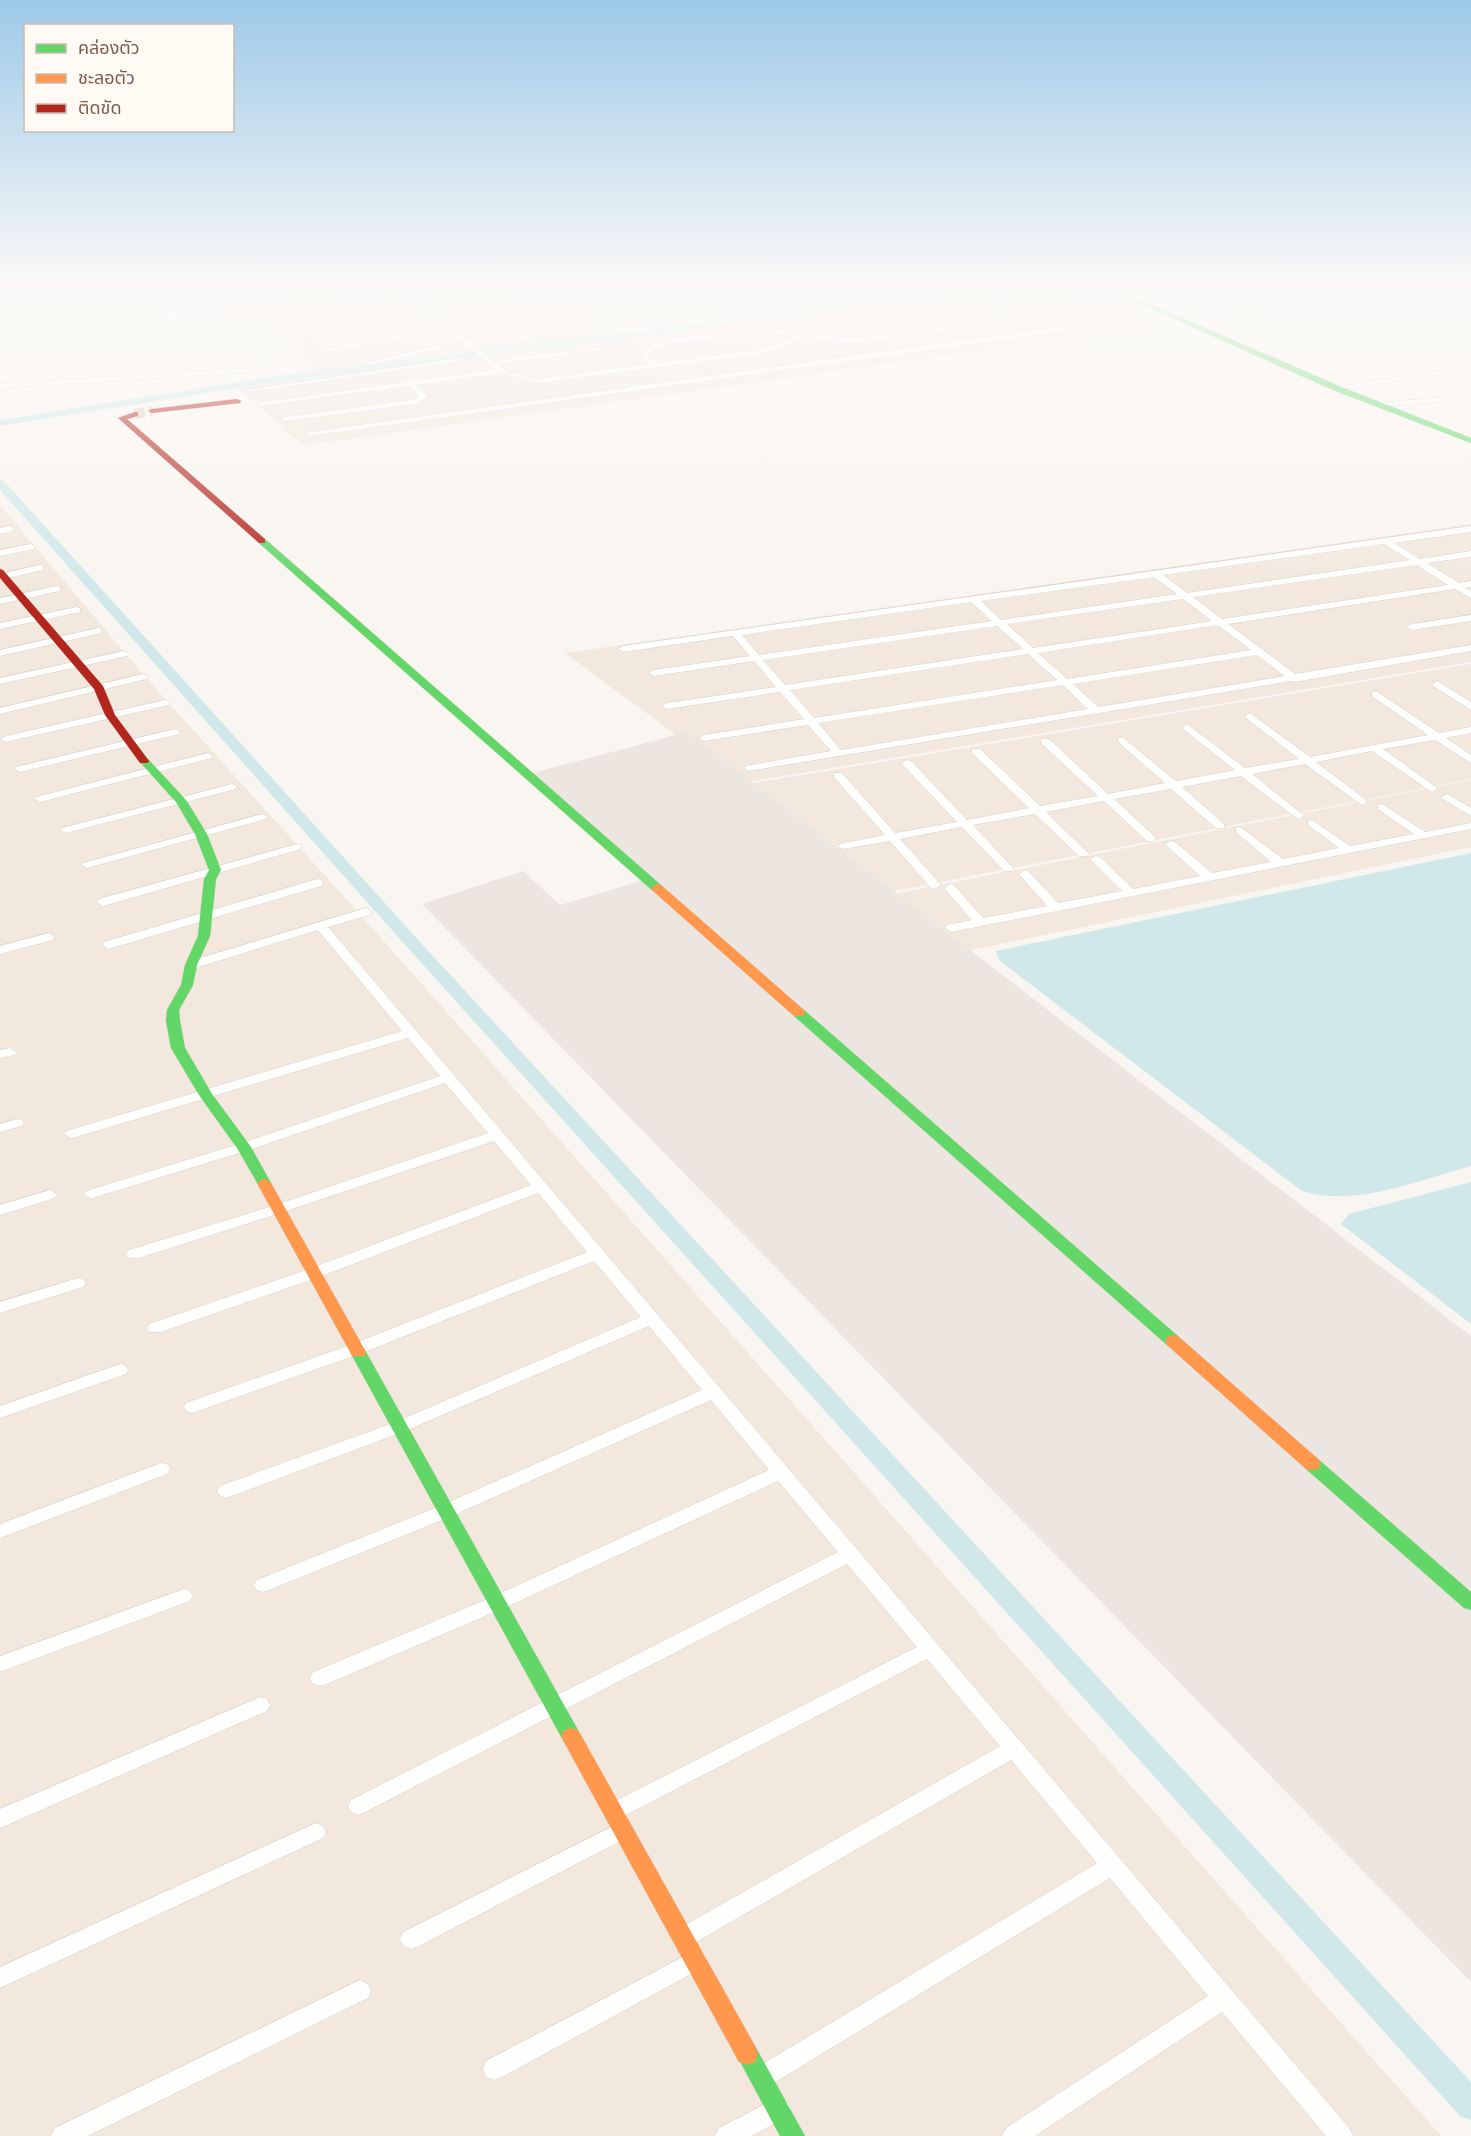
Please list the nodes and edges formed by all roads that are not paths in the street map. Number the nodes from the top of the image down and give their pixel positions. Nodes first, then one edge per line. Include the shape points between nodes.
1 (368, 390) edge
2 (416, 390) edge
3 (630, 390) edge
4 (1340, 390) edge
5 (1384, 390) edge
6 (1353, 395) junction
7 (1444, 399) dead end
8 (237, 401) dead end
9 (262, 404) dead end
10 (1377, 405) junction
11 (152, 411) tunnel mouth
12 (135, 414) dead end
13 (287, 419) dead end
14 (310, 434) dead end
15 (1471, 441) edge
16 (10, 529) dead end
17 (1471, 530) edge
18 (0, 531) edge
19 (1387, 542) junction
20 (31, 547) dead end
21 (0, 553) edge
22 (1471, 554) edge
23 (1419, 562) junction
24 (40, 568) dead end
25 (1156, 574) junction
26 (1, 575) edge
27 (1471, 584) edge
28 (1456, 586) junction
29 (57, 589) dead end
30 (1471, 595) edge
31 (1185, 596) junction
32 (21, 597) junction
33 (973, 599) junction
34 (0, 601) edge
35 (77, 610) dead end
36 (40, 618) junction
37 (1471, 618) edge
38 (999, 623) junction
39 (1222, 623) junction
40 (0, 626) edge
41 (1412, 627) dead end
42 (98, 631) dead end
43 (735, 633) junction
44 (59, 640) junction
45 (1471, 648) edge
46 (623, 649) dead end
47 (0, 652) edge
48 (1031, 652) junction
49 (1259, 652) junction
50 (124, 654) dead end
51 (757, 658) junction
52 (80, 664) junction
53 (654, 673) dead end
54 (143, 677) dead end
55 (1295, 679) junction
56 (0, 681) edge
57 (1065, 682) junction
58 (1437, 684) dead end
59 (99, 688) junction
60 (784, 689) junction
61 (1376, 694) dead end
62 (165, 703) dead end
63 (667, 706) dead end
64 (1471, 707) edge
65 (0, 711) edge
66 (1097, 711) junction
67 (110, 715) junction
68 (1250, 716) dead end
69 (811, 721) junction
70 (1187, 727) dead end
71 (1471, 730) edge
72 (175, 732) dead end
73 (1437, 736) junction
74 (704, 738) dead end
75 (6, 739) dead end
76 (1122, 740) dead end
77 (1045, 741) dead end
78 (129, 743) junction
79 (1374, 748) junction
80 (976, 751) dead end
81 (839, 753) junction
82 (208, 756) dead end
83 (1307, 760) junction
84 (1471, 760) edge
85 (907, 763) dead end
86 (749, 768) dead end
87 (20, 770) dead end
88 (151, 770) junction
89 (1242, 772) junction
90 (838, 775) dead end
91 (1173, 785) junction
92 (232, 787) dead end
93 (1432, 789) dead end
94 (1106, 797) junction
95 (1447, 797) dead end
96 (40, 799) dead end
97 (180, 800) junction
98 (1362, 802) dead end
99 (1382, 807) dead end
100 (1037, 810) junction
101 (1471, 813) edge
102 (1298, 816) dead end
103 (262, 817) dead end
104 (1312, 822) dead end
105 (964, 823) junction
106 (1220, 826) dead end
107 (1471, 826) edge
108 (66, 830) dead end
109 (1240, 830) dead end
110 (201, 834) junction
111 (1423, 835) junction
112 (893, 836) junction
113 (1151, 839) dead end
114 (1171, 844) dead end
115 (843, 846) dead end
116 (297, 847) dead end
117 (1348, 850) junction
118 (1083, 854) dead end
119 (1096, 859) dead end
120 (1280, 863) junction
121 (87, 865) dead end
122 (1008, 869) dead end
123 (215, 870) junction
124 (1025, 874) dead end
125 (1209, 877) junction
126 (317, 883) dead end
127 (935, 885) dead end
128 (950, 888) dead end
129 (1131, 893) junction
130 (103, 902) dead end
131 (1056, 908) junction
132 (366, 912) dead end
133 (206, 916) junction
134 (980, 922) junction
135 (320, 925) junction
136 (951, 928) dead end
137 (49, 938) dead end
138 (108, 945) dead end
139 (0, 950) edge
140 (191, 965) junction
141 (411, 1033) junction
142 (449, 1077) junction
143 (206, 1095) junction
144 (17, 1123) dead end
145 (0, 1128) edge
146 (71, 1134) dead end
147 (497, 1135) junction
148 (244, 1147) junction
149 (541, 1187) junction
150 (91, 1194) dead end
151 (50, 1195) dead end
152 (278, 1209) junction
153 (0, 1210) edge
154 (134, 1254) dead end
155 (597, 1254) junction
156 (314, 1274) junction
157 (78, 1284) dead end
158 (0, 1308) edge
159 (652, 1319) junction
160 (155, 1328) dead end
161 (356, 1349) junction
162 (120, 1370) dead end
163 (713, 1392) junction
164 (192, 1407) dead end
165 (0, 1412) edge
166 (399, 1427) junction
167 (161, 1469) dead end
168 (781, 1472) junction
169 (226, 1491) dead end
170 (446, 1510) junction
171 (0, 1531) edge
172 (850, 1554) junction
173 (263, 1585) dead end
174 (184, 1596) dead end
175 (497, 1603) junction
176 (1471, 1603) edge
177 (930, 1649) junction
178 (0, 1664) edge
179 (320, 1678) dead end
180 (553, 1704) junction
181 (260, 1705) dead end
182 (1014, 1748) junction
183 (358, 1806) dead end
184 (0, 1819) edge
185 (618, 1821) junction
186 (316, 1833) dead end
187 (1112, 1865) junction
188 (683, 1938) junction
189 (411, 1939) dead end
190 (696, 1960) junction
191 (0, 1978) edge
192 (360, 1991) dead end
193 (1224, 1998) junction
194 (494, 2069) dead end
195 (761, 2078) junction
196 (779, 2109) junction
197 (63, 2136) edge
198 (727, 2136) edge
199 (793, 2136) edge
200 (1014, 2136) edge
201 (1341, 2136) edge

1 - 9 street
2 - 13 street via 424,397 413,402
3 - 14 street
4 - 6 street
5 - 6 street
6 - 10 street
7 - 10 street
8 - 11 street
10 - 15 street
12 - 176 street via 122,418
16 - 18 street
17 - 19 street
19 - 23 street
19 - 25 street
20 - 21 street
22 - 23 street
23 - 28 street
23 - 31 street
24 - 26 street
25 - 31 street
25 - 33 street
26 - 32 street
27 - 28 street
28 - 30 street
28 - 39 street
29 - 32 street
31 - 38 street
31 - 39 street
32 - 34 street
32 - 36 street
33 - 38 street
33 - 43 street
35 - 36 street
36 - 40 street
36 - 44 street
37 - 41 street
38 - 48 street
38 - 51 street
39 - 48 street
39 - 49 street
42 - 44 street
43 - 46 street
43 - 51 street
44 - 47 street
44 - 52 street
45 - 55 street
48 - 57 street
48 - 60 street
49 - 55 street
49 - 57 street
50 - 52 street
51 - 53 street
51 - 60 street
52 - 56 street
52 - 59 street
54 - 59 street
55 - 66 street
57 - 66 street
57 - 69 street
58 - 64 street
59 - 65 street
59 - 67 street
60 - 63 street
60 - 69 street
61 - 73 street
62 - 67 street
66 - 81 street
67 - 75 street
67 - 78 street
68 - 83 street
69 - 74 street
69 - 81 street
70 - 89 street
71 - 73 street
72 - 78 street
73 - 79 street
73 - 84 street
76 - 91 street
77 - 94 street
78 - 87 street
78 - 88 street
79 - 83 street
79 - 93 street
80 - 100 street
81 - 86 street
82 - 88 street
83 - 89 street
83 - 98 street
85 - 105 street
88 - 96 street
88 - 97 street
89 - 91 street
89 - 102 street
90 - 112 street
91 - 94 street
91 - 106 street
92 - 97 street
94 - 100 street
94 - 113 street
95 - 101 street
97 - 108 street
97 - 110 street
99 - 111 street
100 - 105 street
100 - 118 street
103 - 110 street
104 - 117 street
105 - 112 street
105 - 122 street
107 - 111 street
109 - 120 street
110 - 121 street
110 - 123 street
111 - 117 street
112 - 115 street
112 - 127 street
114 - 125 street
116 - 123 street
117 - 120 street
119 - 129 street
120 - 125 street
123 - 130 street
123 - 133 street via 210,879
124 - 131 street
125 - 129 street
126 - 133 street
128 - 134 street
129 - 131 street
131 - 134 street
132 - 135 street
133 - 138 street
133 - 140 street via 204,936
134 - 136 street
135 - 140 street
135 - 141 street
137 - 139 street
140 - 143 street via 187,985 172,1010 173,1021 178,1048
141 - 142 street
141 - 143 street
142 - 147 street
142 - 148 street
143 - 146 street
143 - 148 street
144 - 145 street
147 - 149 street
147 - 152 street
148 - 150 street
148 - 152 street
149 - 155 street
149 - 156 street
151 - 153 street
152 - 154 street
152 - 156 street
155 - 159 street
155 - 161 street
156 - 160 street
156 - 161 street
157 - 158 street
159 - 163 street
159 - 166 street
161 - 164 street
161 - 166 street
162 - 165 street
163 - 168 street
163 - 170 street
166 - 169 street
166 - 170 street
167 - 171 street
168 - 172 street
168 - 175 street
170 - 173 street
170 - 175 street
172 - 177 street
172 - 180 street
174 - 178 street
175 - 179 street
175 - 180 street
177 - 182 street
177 - 185 street
180 - 183 street
180 - 185 street
181 - 184 street
182 - 187 street
182 - 188 street
185 - 188 street
185 - 189 street
186 - 191 street
187 - 193 street
187 - 195 street
188 - 190 street
190 - 194 street
190 - 195 street
192 - 197 street
193 - 200 street
193 - 201 street
195 - 196 street
196 - 198 street
196 - 199 street

